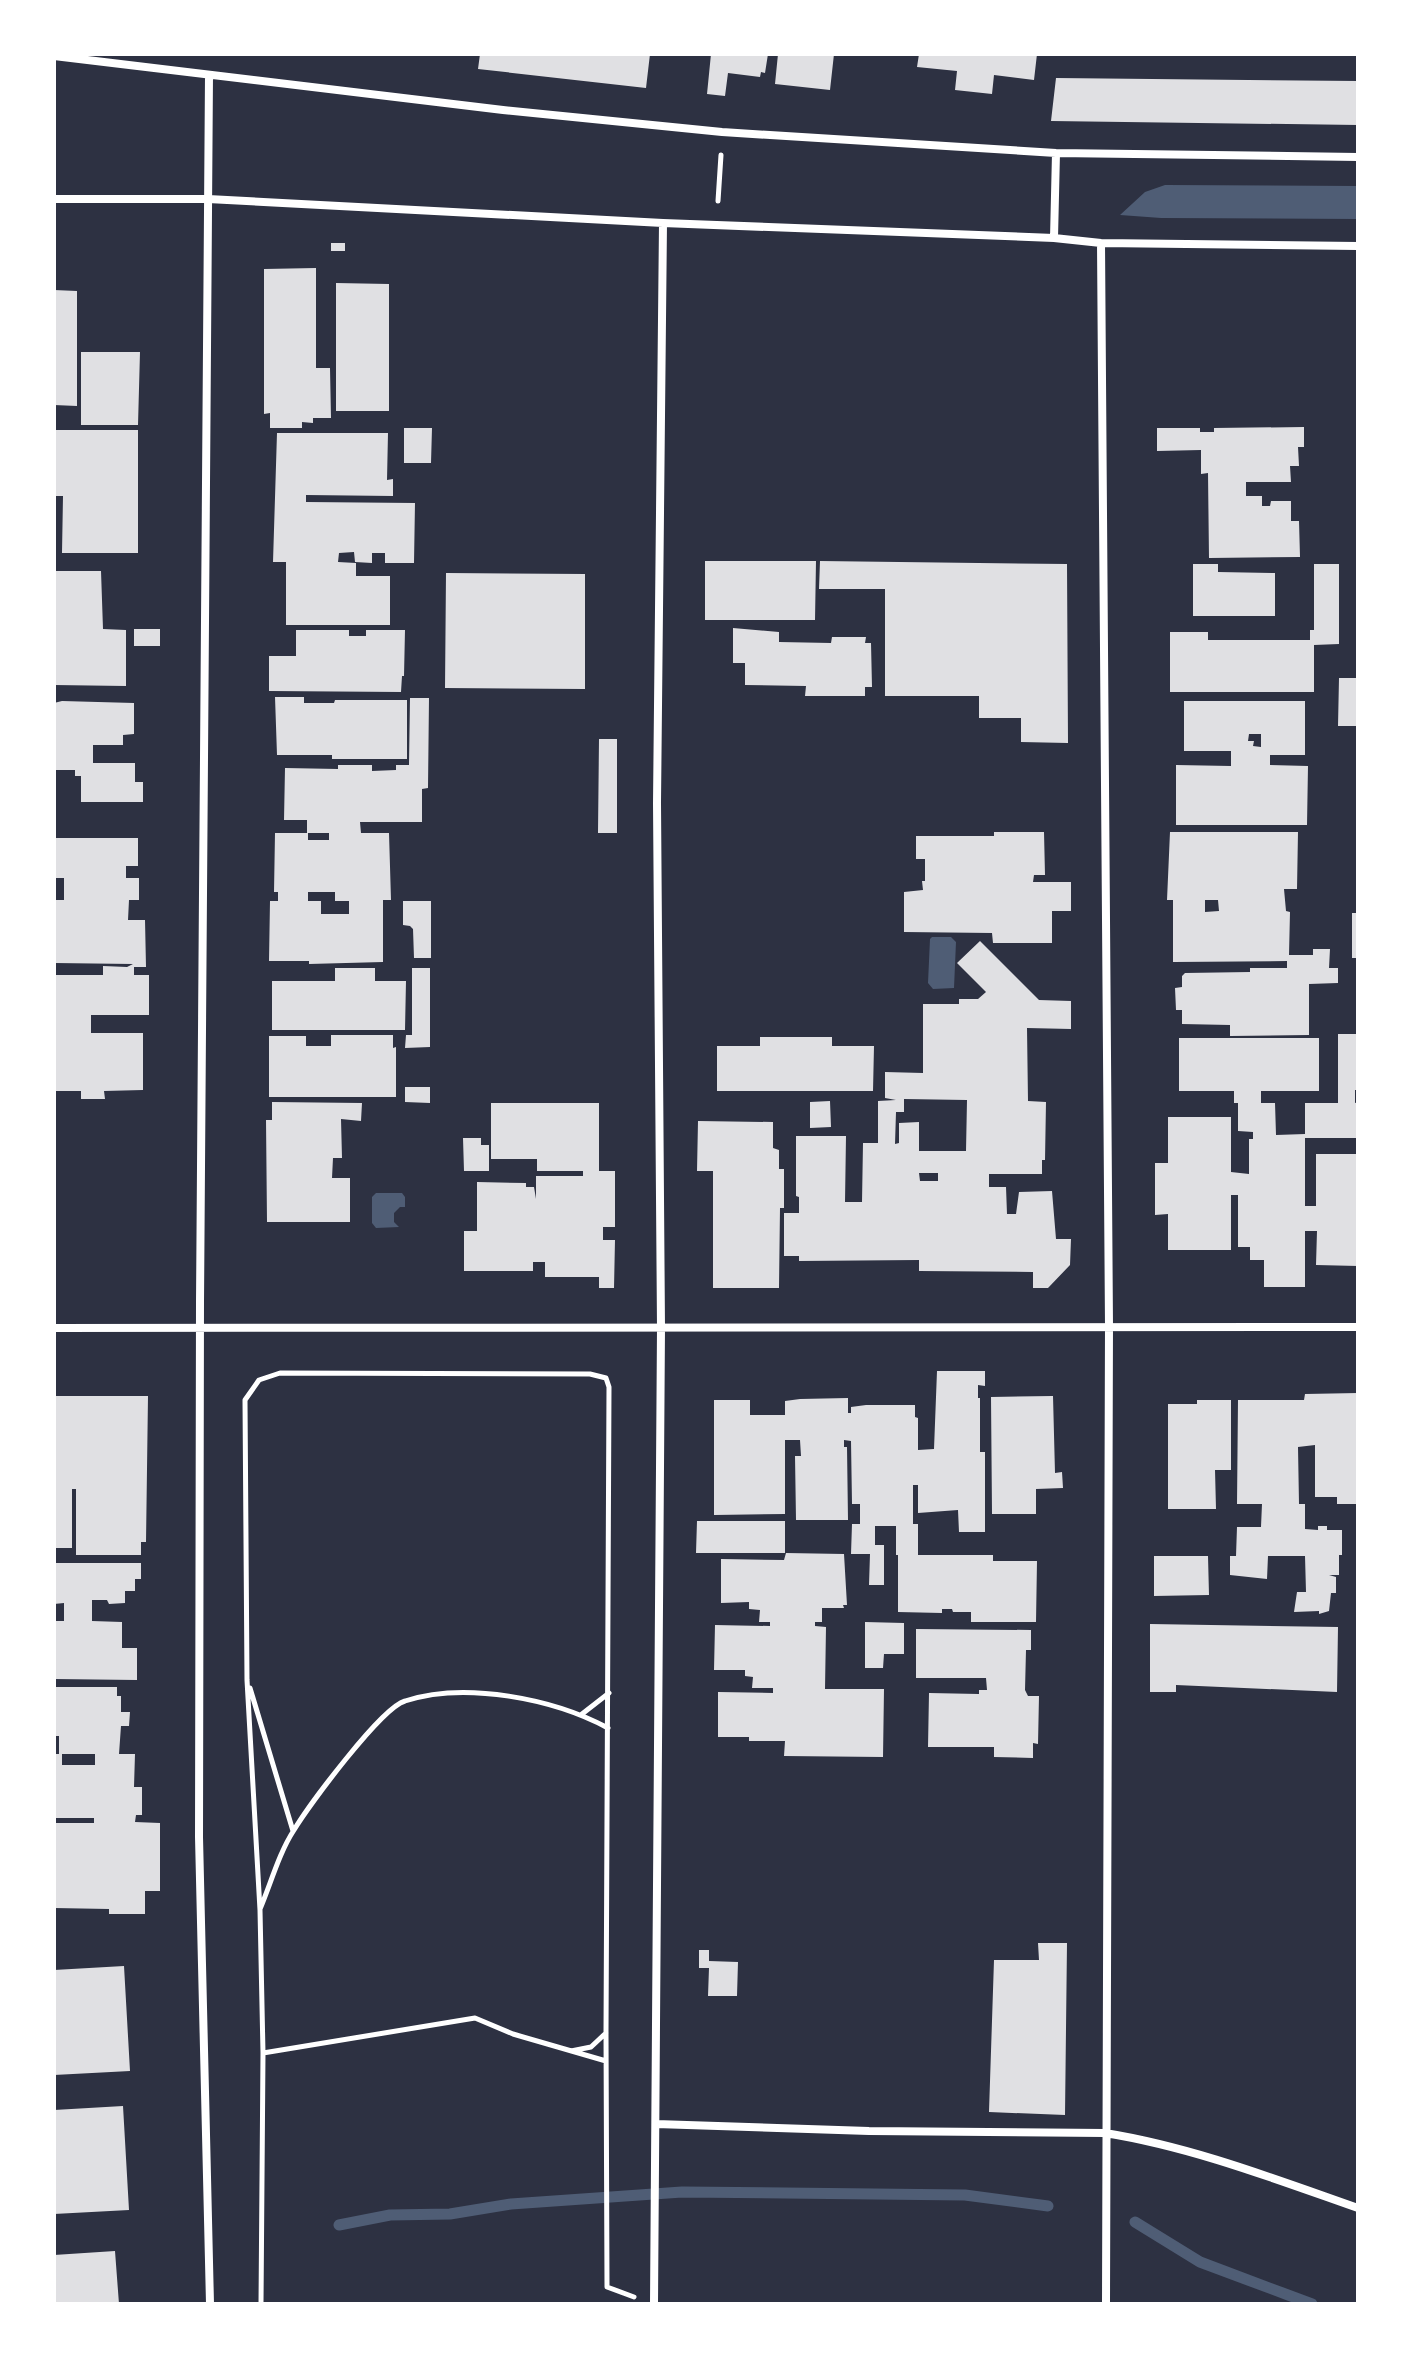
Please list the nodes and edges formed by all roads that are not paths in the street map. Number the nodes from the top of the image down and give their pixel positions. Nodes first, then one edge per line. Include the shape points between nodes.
1 (54, 56) edge
2 (209, 75) junction
3 (1056, 153) junction
4 (1358, 157) edge
5 (54, 199) edge
6 (208, 199) junction
7 (663, 223) junction
8 (1054, 238) junction
9 (1101, 243) junction
10 (1358, 246) edge
11 (1109, 1326) junction
12 (1358, 1327) edge
13 (54, 1328) edge
14 (661, 1328) junction
15 (200, 1329) junction
16 (656, 2124) junction
17 (1105, 2133) junction
18 (1358, 2208) edge
19 (210, 2304) edge
20 (654, 2304) edge
21 (1106, 2304) edge

1 - 2 street
2 - 3 street via 722,132
2 - 6 street
3 - 4 street
3 - 8 street
5 - 6 street
6 - 7 street
6 - 15 street
7 - 8 street
7 - 14 street via 657,787
8 - 9 street
9 - 10 street
9 - 11 street
11 - 12 street
11 - 14 street
11 - 17 street
13 - 15 street
14 - 15 street
14 - 16 street
15 - 19 street via 199,1837
16 - 17 street
16 - 20 street
17 - 18 street via 1220,2160
17 - 21 street

